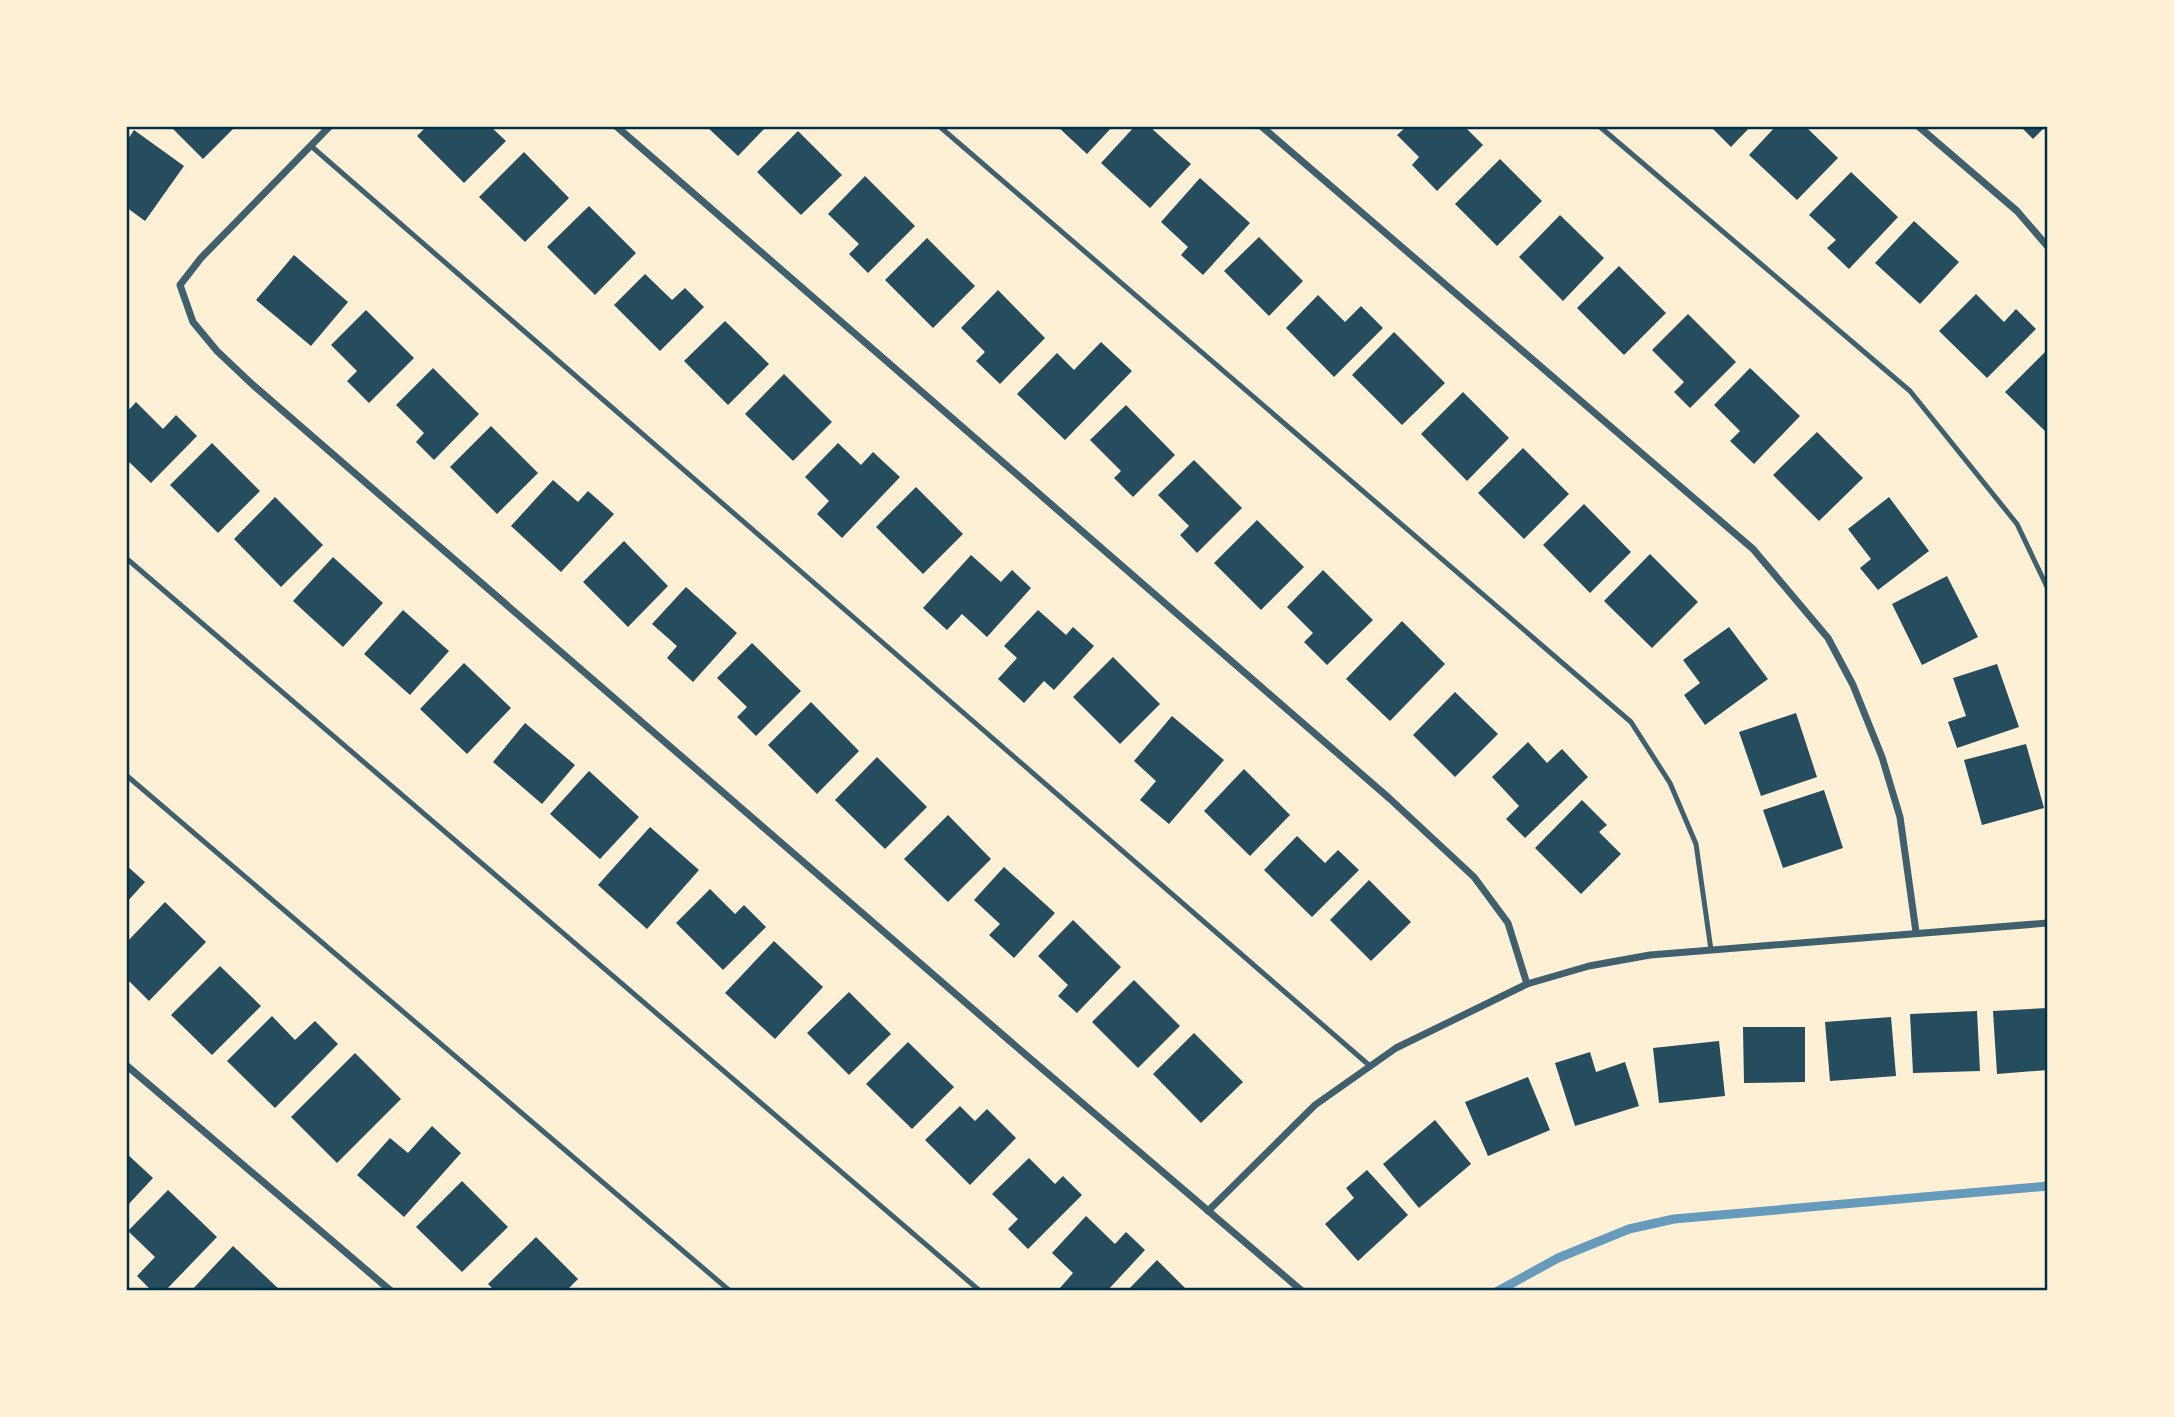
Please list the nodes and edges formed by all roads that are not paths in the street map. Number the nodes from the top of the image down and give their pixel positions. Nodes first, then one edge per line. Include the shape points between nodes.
1 (330, 126) edge
2 (616, 126) edge
3 (939, 126) edge
4 (1261, 126) edge
5 (1599, 126) edge
6 (1918, 126) edge
7 (311, 146) junction
8 (2048, 247) edge
9 (126, 558) edge
10 (2048, 589) edge
11 (126, 775) edge
12 (2048, 923) edge
13 (1916, 932) junction
14 (1711, 950) junction
15 (1527, 984) junction
16 (126, 1065) edge
17 (1370, 1066) junction
18 (1208, 1211) junction
19 (391, 1291) edge
20 (730, 1291) edge
21 (980, 1291) edge
22 (1302, 1291) edge

1 - 7 street
2 - 15 street via 1475,877 1508,923
3 - 14 lane via 1631,722 1670,783 1696,844
4 - 13 street via 1753,549 1828,638 1863,709 1900,817
5 - 10 lane via 1910,391 2017,524
6 - 8 street via 2017,211
7 - 17 lane
7 - 18 street via 180,285 193,322 217,351
9 - 21 lane
11 - 20 lane
12 - 13 street
13 - 14 street
14 - 15 street via 1589,966
15 - 17 street via 1396,1048
16 - 19 street
17 - 18 street via 1315,1105
18 - 22 street

